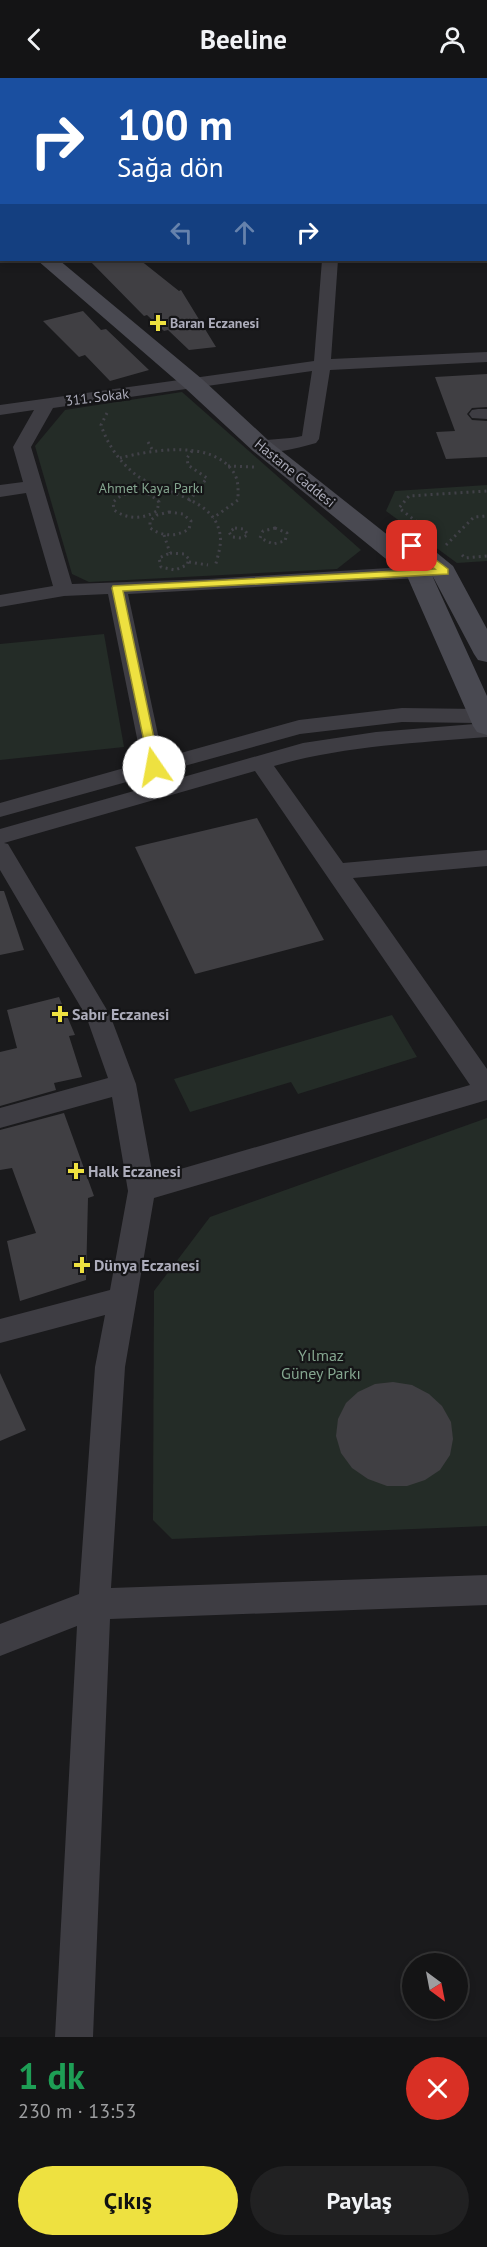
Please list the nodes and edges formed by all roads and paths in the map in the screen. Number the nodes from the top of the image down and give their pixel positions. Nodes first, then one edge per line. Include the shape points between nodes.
1 (48, 261) edge
2 (70, 261) edge
3 (330, 261) edge
4 (487, 357) edge
5 (322, 365) junction
6 (204, 383) junction
7 (119, 395) junction
8 (48, 402) junction
9 (0, 410) edge
10 (148, 442) dead end
11 (287, 445) junction
12 (261, 446) junction
13 (153, 451) junction
14 (192, 451) junction
15 (120, 458) junction
16 (33, 486) junction
17 (160, 487) junction
18 (0, 490) edge
19 (487, 490) edge
20 (151, 495) junction
21 (189, 501) junction
22 (153, 515) junction
23 (487, 516) edge
24 (213, 518) junction
25 (418, 522) dead end
26 (275, 528) joint
27 (220, 529) junction
28 (230, 534) junction
29 (164, 535) junction
30 (221, 538) junction
31 (170, 552) junction
32 (487, 556) edge
33 (435, 562) junction
34 (208, 585) junction
35 (117, 588) junction
36 (64, 590) junction
37 (0, 601) edge
38 (487, 654) edge
39 (486, 722) edge
40 (260, 762) junction
41 (154, 767) junction
42 (0, 810) edge
43 (0, 837) edge
44 (0, 850) edge
45 (487, 858) edge
46 (336, 872) junction
47 (123, 1084) junction
48 (487, 1089) edge
49 (0, 1118) edge
50 (142, 1191) junction
51 (122, 1299) junction
52 (0, 1331) edge
53 (487, 1590) edge
54 (94, 1604) junction
55 (0, 1640) edge
56 (75, 2037) edge

1 - 6 main road, Hastane Caddesi
2 - 6 main road, Hastane Caddesi
3 - 5 street
4 - 5 street, 311. Sokak
5 - 6 street, 311. Sokak
5 - 11 street via 310,439
6 - 7 street, 311. Sokak
6 - 11 main road, Hastane Caddesi
6 - 12 main road, Hastane Caddesi
7 - 8 street, 311. Sokak
7 - 15 path via 100,425 104,438
8 - 9 street, 311. Sokak
8 - 16 street via 22,447
10 - 13 path
11 - 12 street
11 - 33 main road, Hastane Caddesi
12 - 33 main road, Hastane Caddesi
13 - 14 path
13 - 15 path
14 - 21 path via 188,465 207,478
14 - 24 path via 216,458 231,469 238,483 238,500
15 - 17 path via 137,476
16 - 18 street
16 - 36 street
17 - 20 path
17 - 21 path
19 - 25 path via 409,496 399,508
20 - 22 path via 159,502
20 - 22 path via 128,493 116,498 112,506 118,514 130,518
21 - 24 path
22 - 29 path via 150,528
22 - 29 path via 176,512 191,521 184,532
23 - 33 path via 474,516
24 - 27 path
26 - 26 path via 287,533 285,541 268,543 260,538 263,531
27 - 28 path
27 - 30 path
28 - 28 path via 241,538 249,533 241,528
28 - 30 path
29 - 31 path
30 - 34 path via 222,548
31 - 31 path via 184,554 189,559 187,565 175,570 161,567 159,558
32 - 33 path
33 - 34 street
33 - 38 main road, Hastane Caddesi
33 - 39 main road, Hastane Caddesi
34 - 35 street
35 - 36 street
35 - 41 street
36 - 37 street
39 - 40 street via 303,750
39 - 41 street via 402,715 298,728
40 - 43 street
40 - 46 street
41 - 42 street
44 - 47 street via 98,1015
45 - 46 street
46 - 48 street
47 - 49 street
47 - 50 street
48 - 50 street
50 - 51 street
51 - 52 street
51 - 54 street via 110,1367
53 - 54 street
54 - 55 street
54 - 56 street

